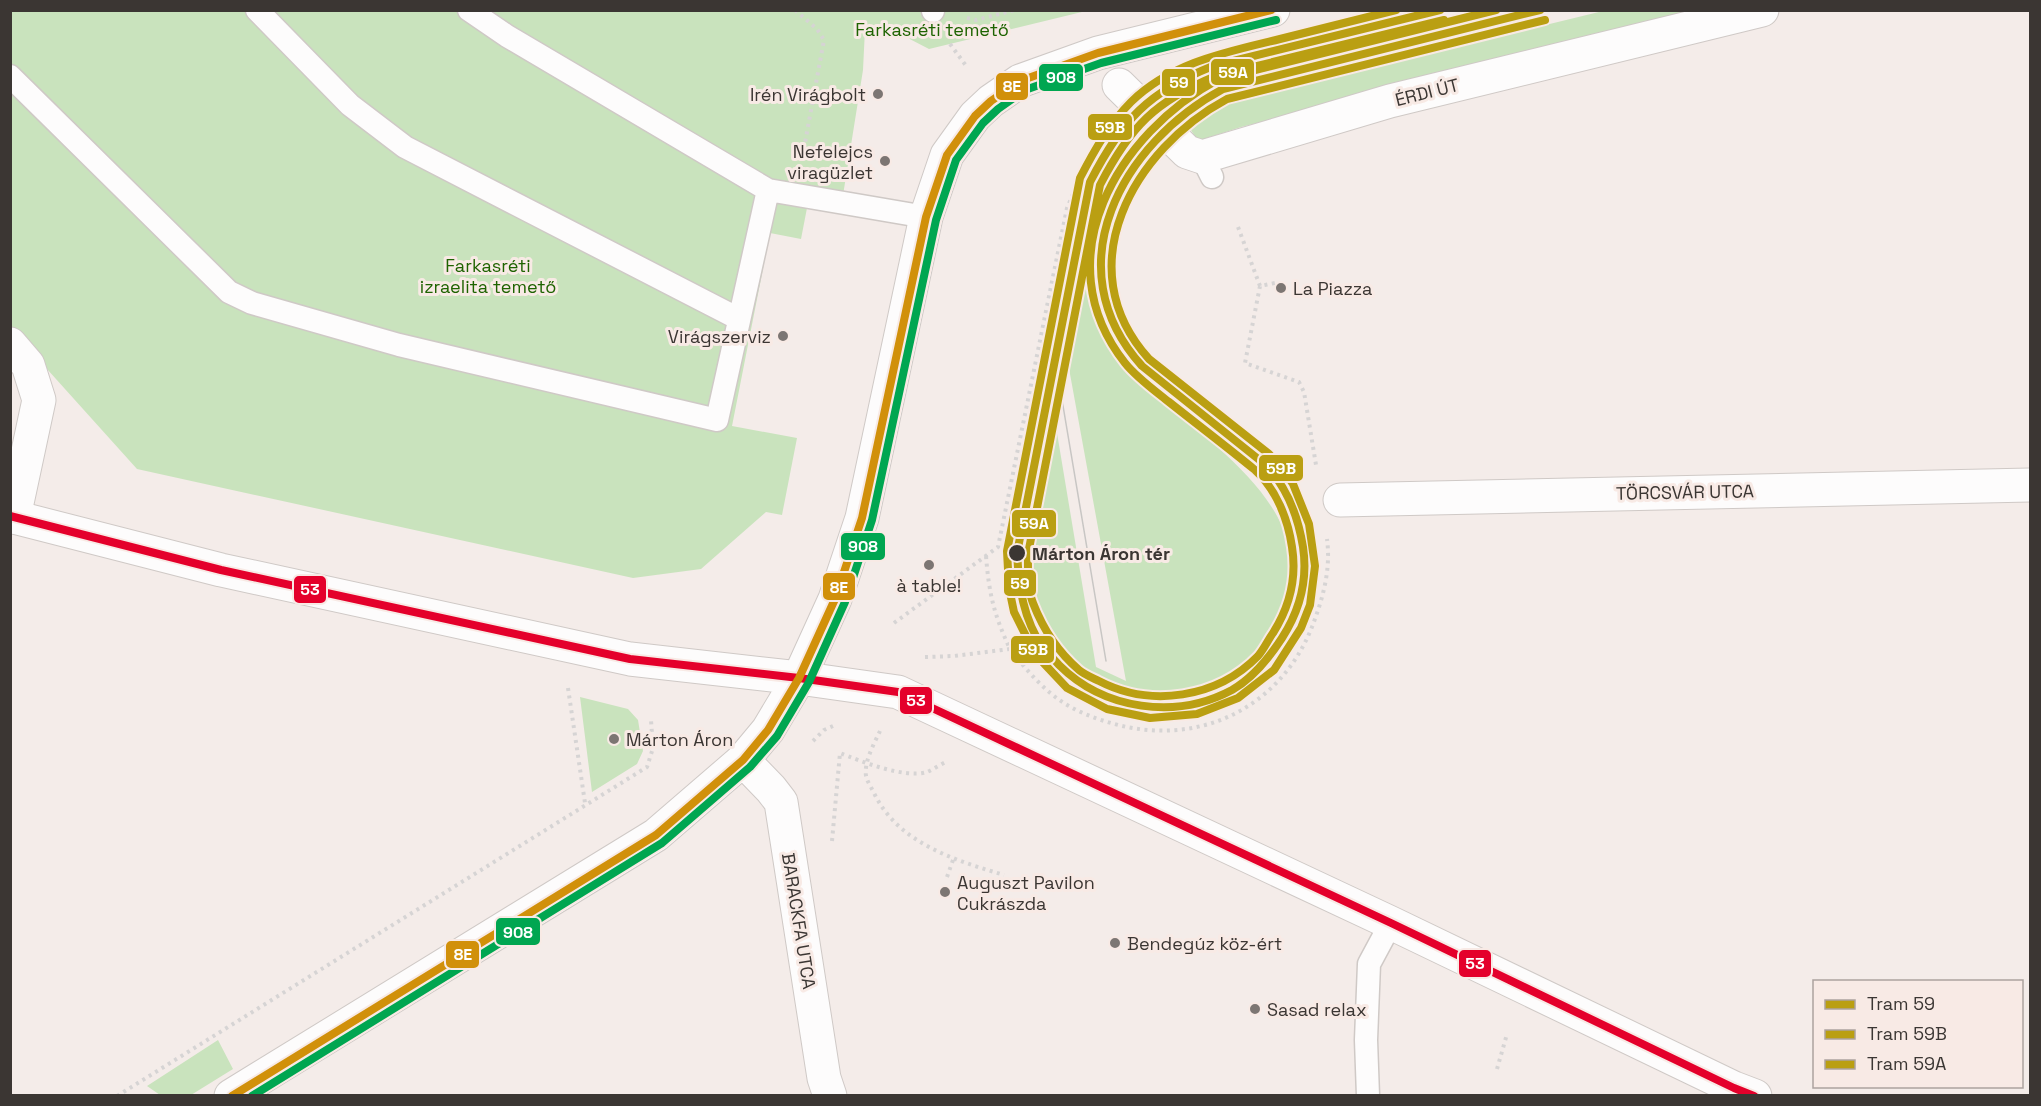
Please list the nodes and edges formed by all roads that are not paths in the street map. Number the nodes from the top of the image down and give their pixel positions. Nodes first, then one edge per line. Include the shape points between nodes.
1 (257, 10) edge
2 (470, 10) edge
3 (1273, 10) edge
4 (1762, 10) edge
5 (1098, 53) junction
6 (10, 76) edge
7 (1119, 85) joint
8 (768, 190) junction
9 (926, 217) junction
10 (739, 319) junction
11 (10, 344) edge
12 (2031, 485) edge
13 (1331, 500) road end
14 (12, 516) edge
15 (799, 678) junction
16 (743, 760) junction
17 (1391, 923) junction
18 (231, 1095) edge
19 (830, 1095) edge
20 (1368, 1095) edge
21 (1755, 1095) edge

1 - 10 lane via 350,105 405,147
2 - 8 lane via 507,36
3 - 5 street
4 - 7 street, ÉRDI ÚT via 1390,101 1207,167
5 - 7 lane
5 - 9 street via 1020,81 975,116 948,155
6 - 10 lane via 229,292 252,303 399,345 717,420
8 - 9 lane
8 - 10 lane
9 - 15 street via 862,518 835,599
11 - 14 street via 28,365 39,400
12 - 13 street, TÖRCSVÁR UTCA
14 - 15 street via 221,570 630,659
15 - 16 street via 768,730
15 - 17 street via 898,692
16 - 18 street via 650,839
16 - 19 street, BARACKFA UTCA via 781,802 824,1078
17 - 20 lane via 1369,964
17 - 21 street

